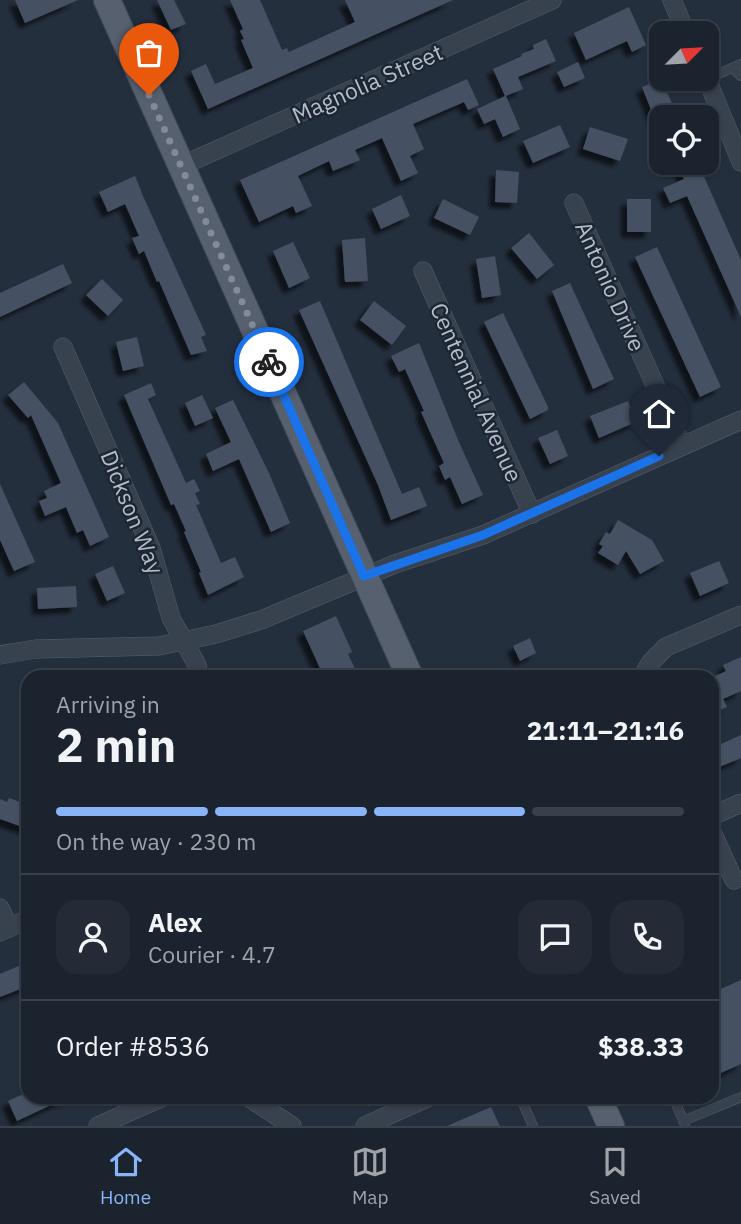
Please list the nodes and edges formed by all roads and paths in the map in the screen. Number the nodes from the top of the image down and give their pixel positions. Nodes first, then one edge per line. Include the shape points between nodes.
1 (107, 0) edge
2 (552, 0) edge
3 (672, 0) edge
4 (682, 21) edge
5 (736, 66) edge
6 (719, 74) edge
7 (741, 76) edge
8 (714, 91) edge
9 (734, 128) edge
10 (741, 162) edge
11 (181, 166) junction
12 (574, 203) dead end
13 (423, 271) dead end
14 (63, 347) dead end
15 (741, 420) edge
16 (682, 446) junction
17 (532, 514) junction
18 (364, 576) junction
19 (741, 615) edge
20 (184, 642) junction
21 (0, 655) edge
22 (198, 670) edge
23 (407, 670) edge
24 (646, 670) edge
25 (741, 803) edge
26 (719, 813) edge
27 (719, 847) edge
28 (734, 880) dead end
29 (0, 908) edge
30 (21, 922) edge
31 (4, 930) edge
32 (741, 1097) edge
33 (147, 1104) edge
34 (259, 1104) edge
35 (405, 1104) edge
36 (523, 1104) edge
37 (601, 1104) edge
38 (676, 1104) edge
39 (684, 1124) edge
40 (98, 1126) edge
41 (292, 1126) edge
42 (365, 1126) edge
43 (533, 1126) edge
44 (611, 1126) edge

1 - 11 main road
2 - 11 street, Magnolia Street
3 - 4 street
5 - 6 lane
5 - 7 lane
8 - 9 street
9 - 10 street
11 - 18 main road
12 - 16 street, Antonio Drive
13 - 17 street, Centennial Avenue
14 - 20 street, Dickson Way via 151,548 171,618
15 - 16 street
16 - 17 street
17 - 18 street
18 - 20 street via 261,620
18 - 23 main road
19 - 24 street via 666,648
20 - 21 street
20 - 22 street, Dickson Way
25 - 26 street
27 - 28 street
29 - 31 street
30 - 31 street
32 - 39 lane
33 - 40 street
34 - 41 street
35 - 42 street
36 - 43 lane
37 - 44 main road
38 - 39 lane

